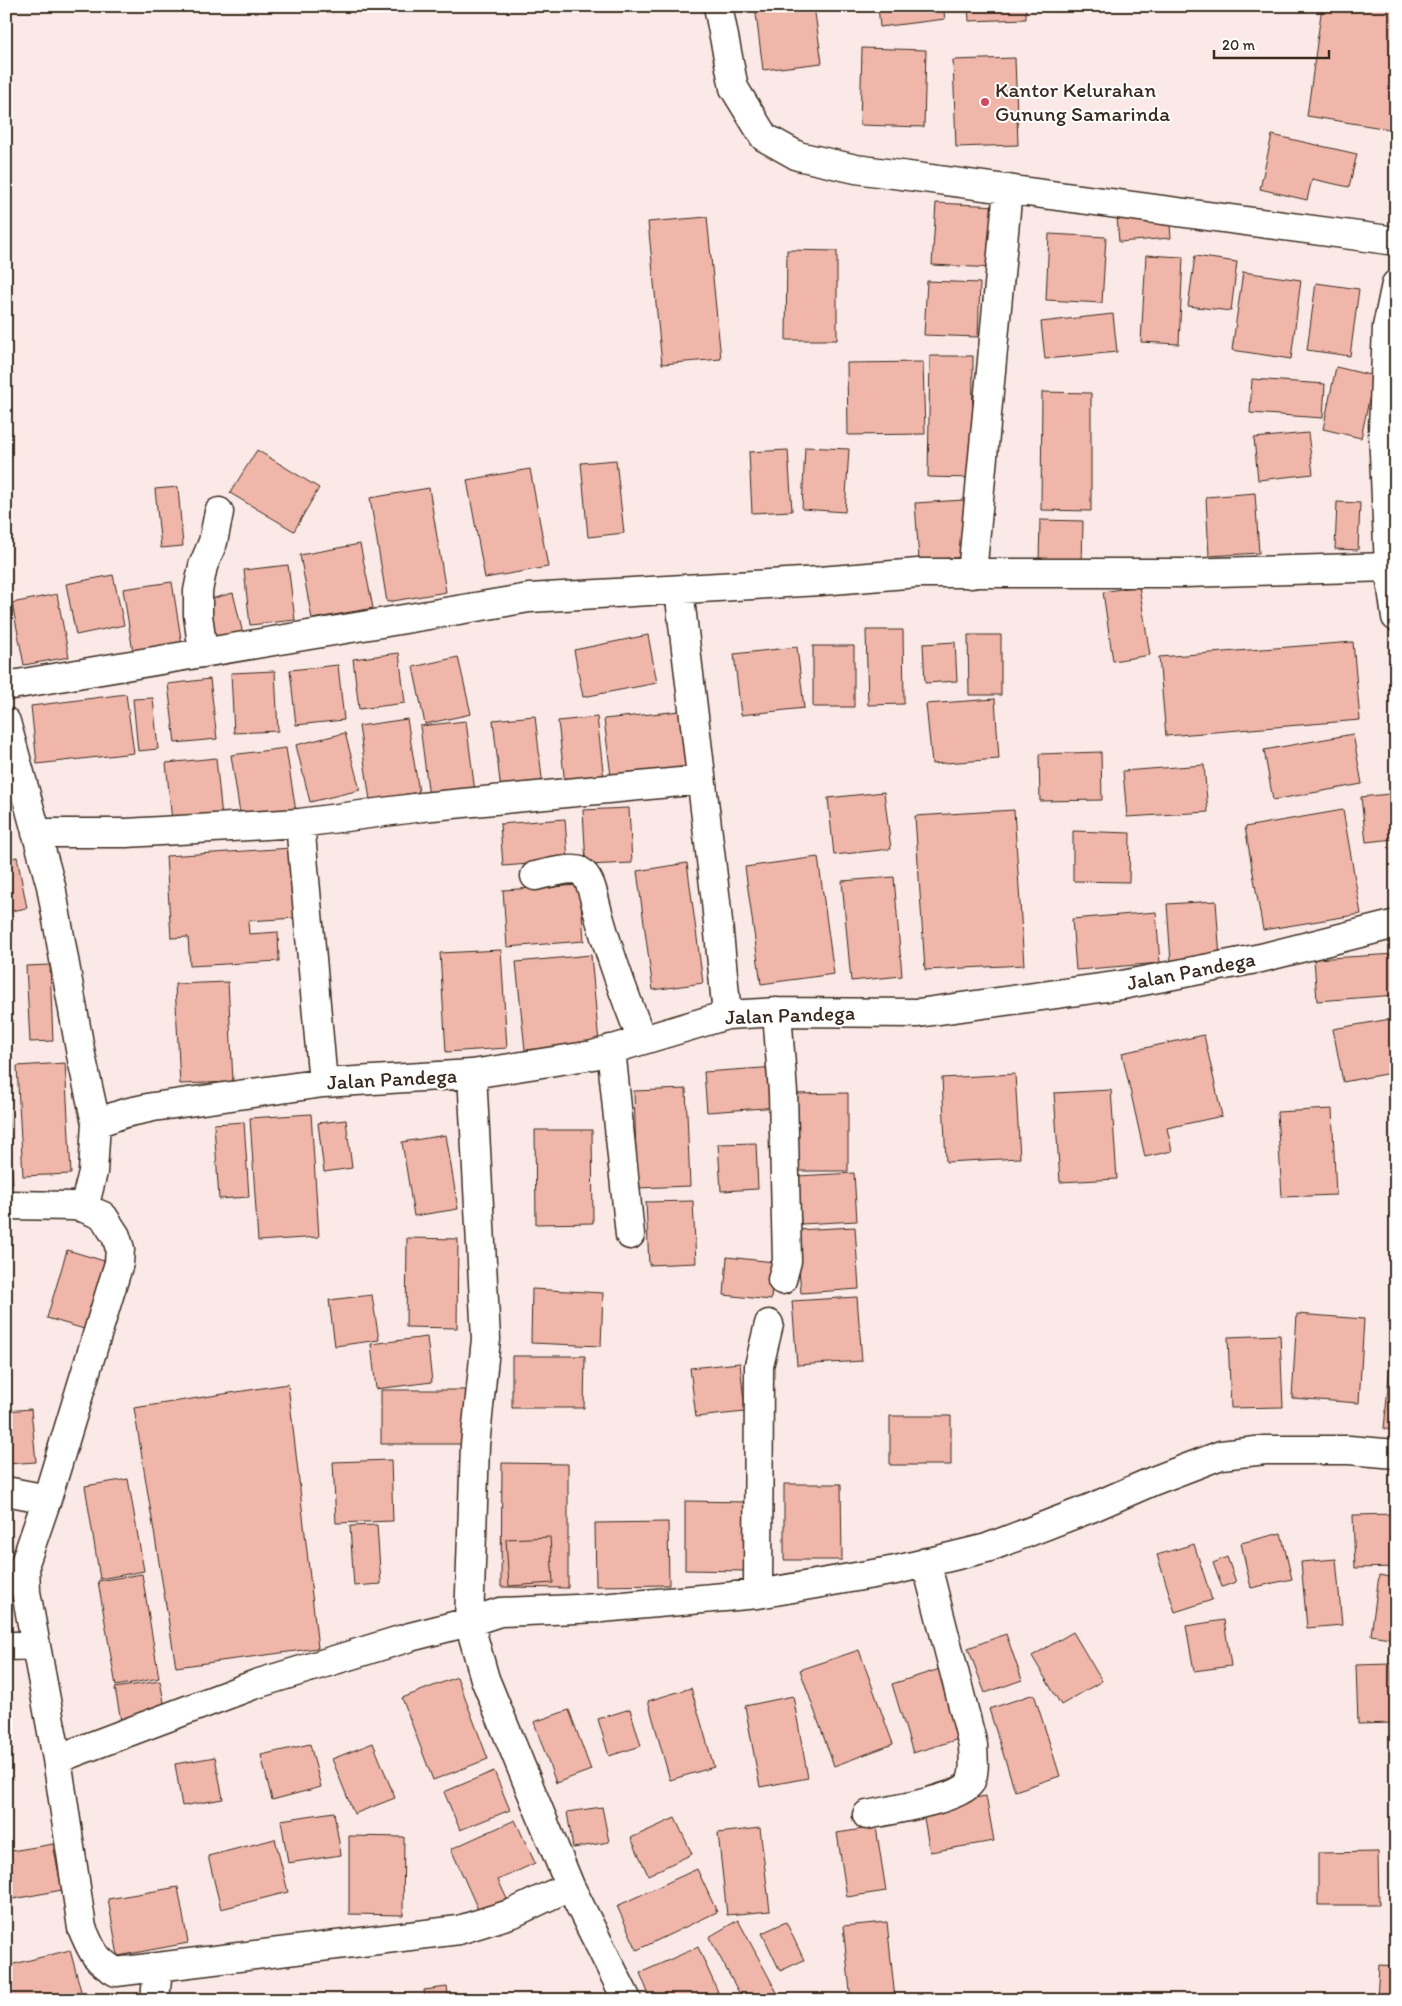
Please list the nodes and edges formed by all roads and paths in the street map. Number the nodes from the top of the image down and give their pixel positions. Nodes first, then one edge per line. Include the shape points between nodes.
1 (718, 6) edge
2 (1008, 189) junction
3 (1396, 240) edge
4 (1395, 293) edge
5 (219, 512) dead end
6 (1389, 567) junction
7 (972, 574) junction
8 (679, 590) junction
9 (1396, 617) edge
10 (204, 653) junction
11 (6, 686) edge
12 (6, 722) edge
13 (13, 779) edge
14 (702, 780) junction
15 (300, 823) junction
16 (36, 833) junction
17 (535, 876) dead end
18 (1396, 924) edge
19 (777, 1012) junction
20 (727, 1015) junction
21 (642, 1040) junction
22 (611, 1049) junction
23 (472, 1074) junction
24 (323, 1083) junction
25 (96, 1124) junction
26 (6, 1205) edge
27 (84, 1208) junction
28 (630, 1235) dead end
29 (782, 1280) dead end
30 (769, 1324) dead end
31 (1396, 1454) edge
32 (6, 1491) edge
33 (47, 1498) junction
34 (926, 1562) junction
35 (758, 1594) junction
36 (469, 1622) junction
37 (35, 1645) junction
38 (6, 1646) edge
39 (57, 1759) junction
40 (867, 1815) dead end
41 (570, 1886) junction
42 (158, 1968) junction
43 (155, 2000) edge
44 (627, 2000) edge

1 - 2 street via 734,88 764,137 798,156 856,169
2 - 3 street
2 - 7 street
4 - 6 street via 1387,327 1383,430
5 - 10 street via 198,591
6 - 7 street via 1184,573
6 - 9 street
7 - 8 street via 918,574
8 - 10 street via 529,598
8 - 14 street
10 - 11 street
12 - 13 street
13 - 16 street
14 - 15 street via 422,807
14 - 20 street
15 - 16 street via 126,833
15 - 24 street
16 - 25 street via 51,886
17 - 21 street via 579,870 586,876
18 - 19 street, Jalan Pandega via 1261,958 1122,985 918,1013
19 - 20 street, Jalan Pandega
19 - 29 street via 783,1093 787,1261
20 - 21 street, Jalan Pandega
21 - 22 street, Jalan Pandega
22 - 23 street, Jalan Pandega
22 - 28 street
23 - 24 street, Jalan Pandega
23 - 36 street via 486,1339 475,1445
24 - 25 street, Jalan Pandega via 153,1107
25 - 27 street via 93,1172
26 - 27 street
27 - 33 street via 103,1216 116,1236 120,1248 119,1263
30 - 35 street via 759,1366
31 - 34 street via 1349,1450 1265,1450 1221,1455 987,1548
32 - 33 street
33 - 37 street via 24,1563
34 - 35 street
34 - 40 street via 973,1745 973,1771 966,1788 948,1797
35 - 36 street via 602,1608 500,1612
36 - 39 street via 256,1684
36 - 41 street via 485,1679
37 - 38 street
37 - 39 street
39 - 42 street via 82,1928 92,1950 100,1963 116,1972
41 - 42 street via 513,1912 459,1930
41 - 44 street
42 - 43 street

